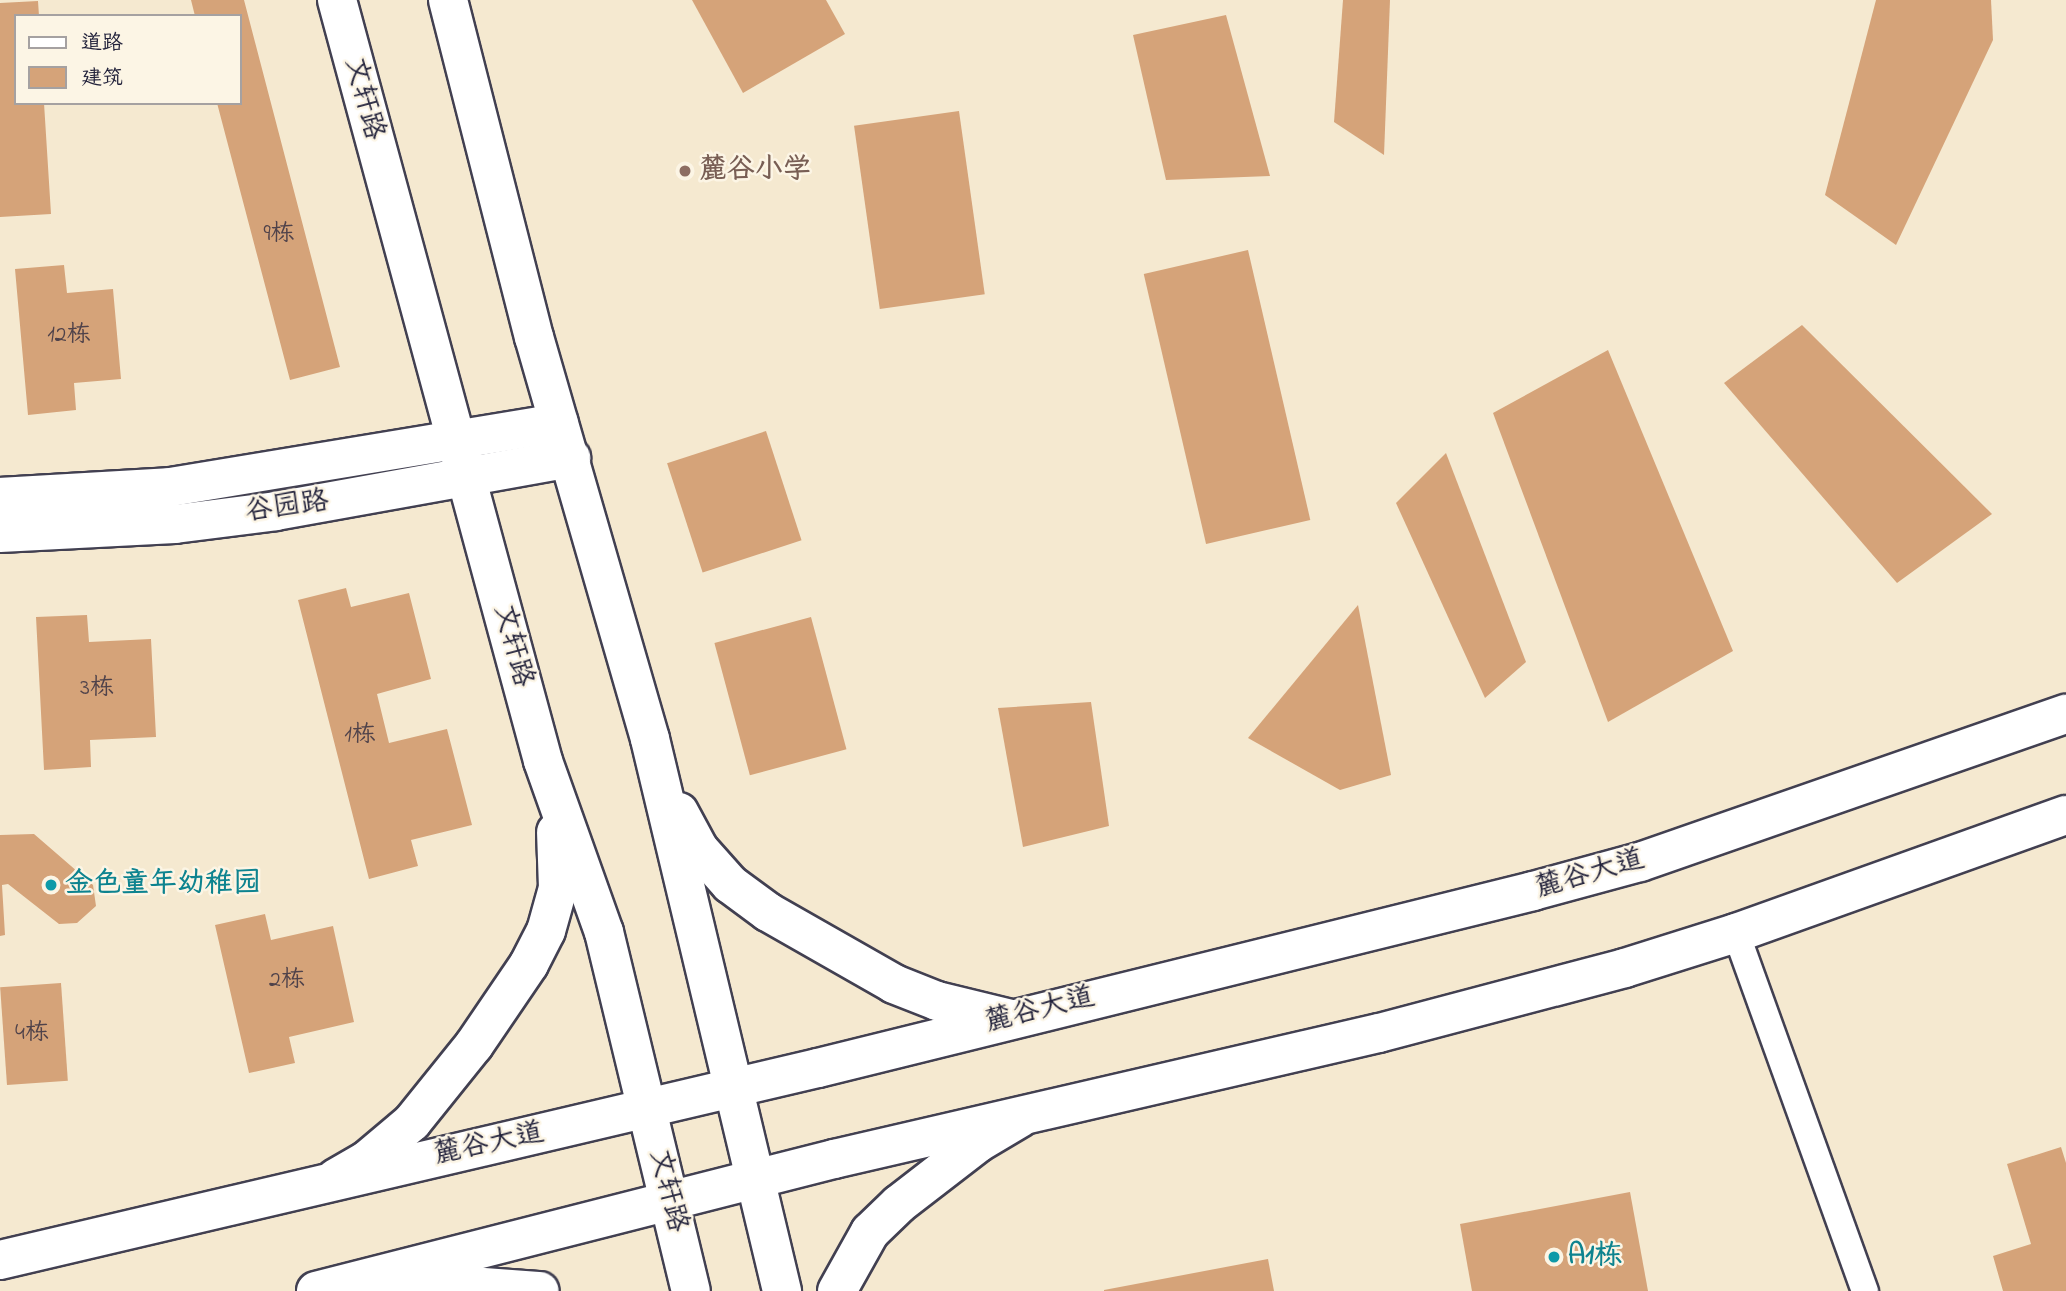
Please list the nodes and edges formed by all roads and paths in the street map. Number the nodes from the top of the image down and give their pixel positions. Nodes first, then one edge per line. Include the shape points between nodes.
1 (337, 0) edge
2 (448, 0) edge
3 (565, 440) junction
4 (454, 442) junction
5 (465, 479) junction
6 (0, 497) edge
7 (0, 533) edge
8 (2066, 714) edge
9 (650, 739) junction
10 (543, 761) junction
11 (2066, 815) edge
12 (1736, 933) junction
13 (1011, 1019) junction
14 (734, 1088) junction
15 (647, 1109) junction
16 (1027, 1114) junction
17 (336, 1178) junction
18 (755, 1179) junction
19 (669, 1200) junction
20 (0, 1260) edge
21 (364, 1279) junction
22 (316, 1291) edge
23 (540, 1291) edge
24 (691, 1291) edge
25 (782, 1291) edge
26 (837, 1291) edge
27 (1865, 1291) edge

1 - 4 main road, 文轩路
2 - 3 main road
3 - 4 main road, 谷园路
3 - 5 main road, 谷园路
3 - 9 main road
4 - 5 main road, 文轩路
4 - 6 main road, 谷园路 via 171,487
5 - 7 main road, 谷园路 via 175,524
5 - 10 main road, 文轩路
8 - 13 main road, 麓谷大道 via 1640,862
9 - 13 main road via 699,849 730,884 768,912 894,985
9 - 14 main road
10 - 15 main road, 文轩路 via 604,932
10 - 17 main road via 559,846 558,888 546,931 509,996 432,1098 392,1141
11 - 12 main road
12 - 16 main road via 1379,1032
12 - 27 street
13 - 14 main road, 麓谷大道
14 - 15 main road, 麓谷大道
14 - 18 main road
15 - 17 main road, 麓谷大道
15 - 19 main road, 文轩路
16 - 18 main road
16 - 26 main road via 978,1143 899,1204 870,1232
17 - 20 main road, 麓谷大道
18 - 19 main road
18 - 25 main road
19 - 21 main road
19 - 24 main road, 文轩路
21 - 22 main road
21 - 23 main road

